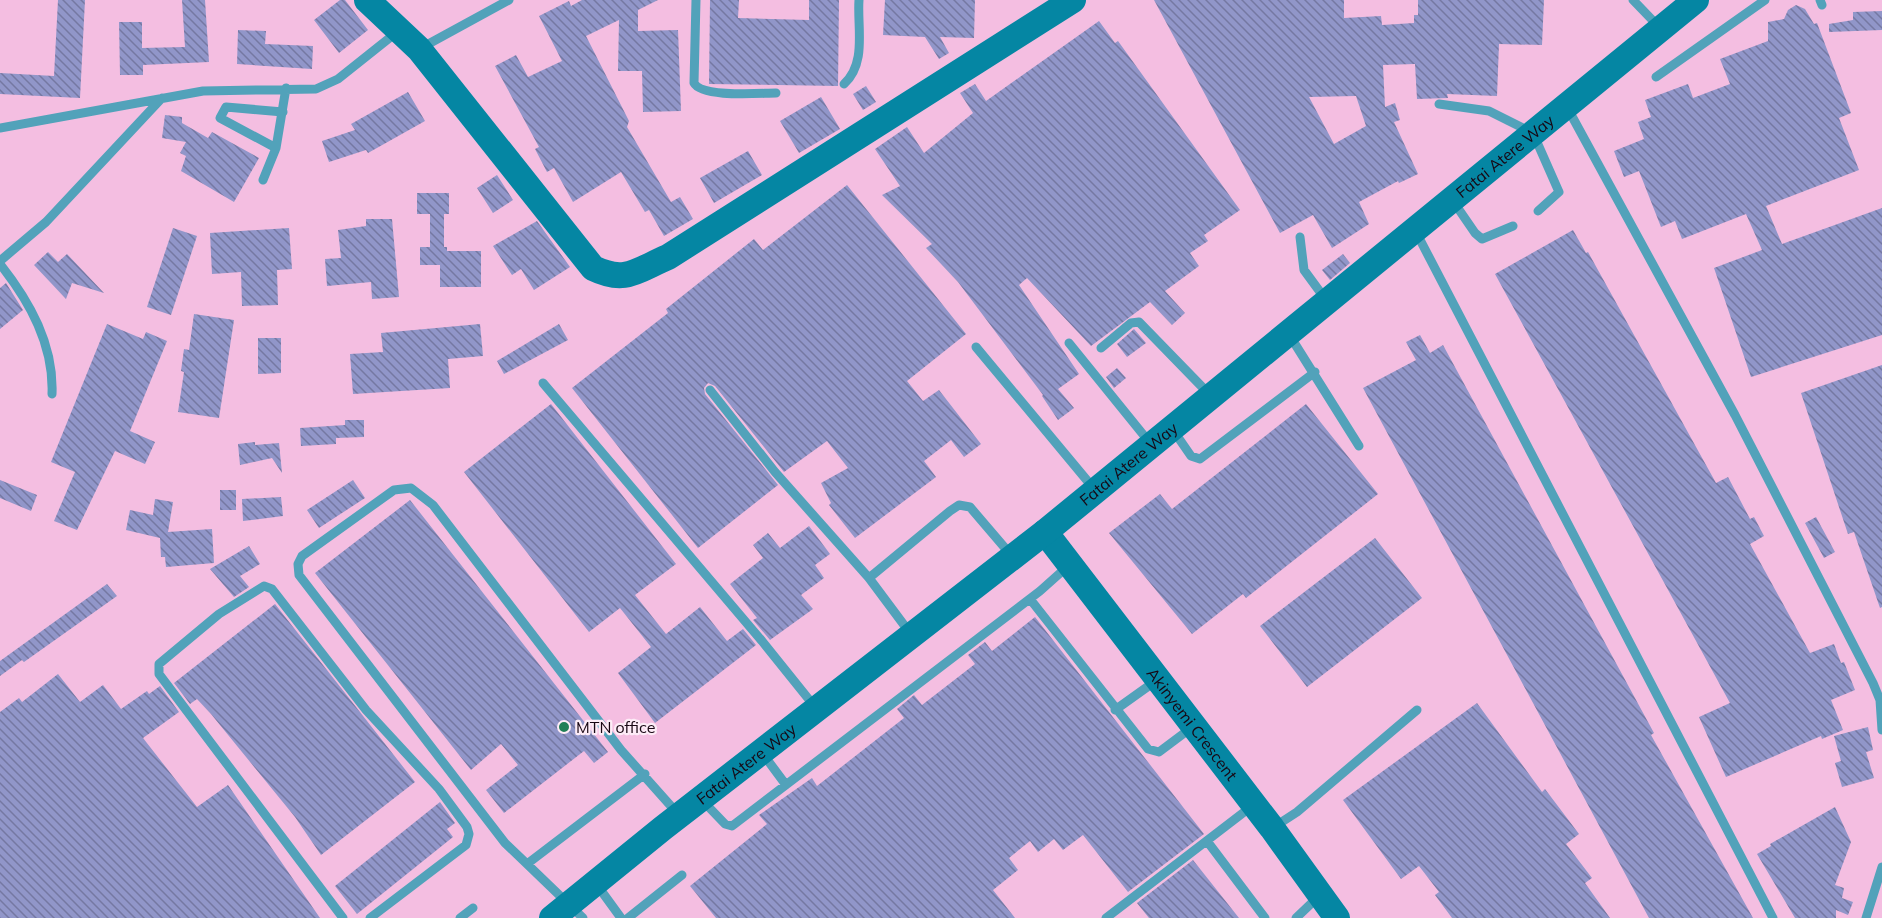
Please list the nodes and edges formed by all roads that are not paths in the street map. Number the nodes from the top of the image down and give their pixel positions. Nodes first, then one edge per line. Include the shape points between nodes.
1 (369, 0) edge
2 (509, 0) edge
3 (696, 0) edge
4 (858, 0) edge
5 (1072, 0) edge
6 (1633, 0) edge
7 (1696, 0) edge
8 (1765, 0) edge
9 (1660, 29) junction
10 (399, 30) junction
11 (419, 49) junction
12 (1656, 77) dead end
13 (844, 84) dead end
14 (286, 88) junction
15 (777, 93) dead end
16 (162, 98) junction
17 (1439, 105) dead end
18 (1567, 107) junction
19 (283, 112) junction
20 (0, 128) edge
21 (1533, 133) junction
22 (276, 148) junction
23 (262, 180) dead end
24 (1452, 200) junction
25 (1538, 211) dead end
26 (1513, 225) dead end
27 (1414, 230) junction
28 (1300, 237) dead end
29 (0, 263) edge
30 (1327, 302) junction
31 (1288, 334) junction
32 (1069, 343) dead end
33 (976, 347) dead end
34 (1101, 348) dead end
35 (1315, 372) junction
36 (543, 383) dead end
37 (710, 390) dead end
38 (52, 394) dead end
39 (1210, 396) junction
40 (1172, 428) junction
41 (1152, 445) junction
42 (1359, 446) dead end
43 (1096, 491) junction
44 (1045, 532) junction
45 (1012, 557) junction
46 (1070, 564) junction
47 (869, 578) junction
48 (1030, 599) junction
49 (912, 635) junction
50 (1158, 680) junction
51 (1881, 708) edge
52 (816, 709) junction
53 (1417, 710) dead end
54 (1116, 711) junction
55 (1194, 726) junction
56 (1882, 730) edge
57 (761, 752) junction
58 (645, 774) junction
59 (786, 785) junction
60 (701, 799) junction
61 (1254, 804) junction
62 (679, 816) junction
63 (1272, 828) junction
64 (1207, 841) junction
65 (527, 864) junction
66 (1882, 867) edge
67 (682, 875) dead end
68 (1880, 880) edge
69 (596, 883) junction
70 (1321, 895) junction
71 (472, 908) dead end
72 (568, 914) edge
73 (343, 918) edge
74 (370, 918) edge
75 (460, 918) edge
76 (621, 918) edge
77 (628, 918) edge
78 (1106, 918) edge
79 (1265, 918) edge
80 (1296, 918) edge
81 (1337, 918) edge
82 (1773, 918) edge
83 (1866, 918) edge

1 - 10 street
2 - 11 lane
3 - 15 lane via 696,87 708,92
4 - 13 lane via 859,58 856,72
5 - 11 street via 668,257 624,276 611,276 593,268
6 - 9 lane
7 - 9 street, Fatai Atere Way
8 - 12 lane
9 - 18 street, Fatai Atere Way
10 - 11 street
10 - 14 lane via 338,79 316,88
14 - 16 lane via 203,91
14 - 19 lane
16 - 20 lane
16 - 29 lane via 46,222
17 - 21 lane via 1485,110
18 - 21 street, Fatai Atere Way
18 - 51 lane via 1735,415 1873,683
19 - 22 lane
19 - 22 lane via 226,107 220,118
21 - 24 street, Fatai Atere Way
21 - 25 lane via 1558,192
22 - 23 lane
24 - 26 lane via 1475,234 1482,238
24 - 27 street, Fatai Atere Way
27 - 30 street, Fatai Atere Way
27 - 82 lane
28 - 30 lane via 1304,270
29 - 38 lane via 22,295 44,341
30 - 31 street, Fatai Atere Way
31 - 35 lane
31 - 39 street, Fatai Atere Way
32 - 41 lane
33 - 43 lane
34 - 39 lane via 1131,323 1139,322
35 - 40 lane via 1200,459 1191,456
35 - 42 lane
36 - 52 lane
37 - 47 lane via 775,472
39 - 40 street, Fatai Atere Way
40 - 41 street, Fatai Atere Way
41 - 43 street, Fatai Atere Way
43 - 44 street, Fatai Atere Way
44 - 45 street, Fatai Atere Way
44 - 46 street, Akinyemi Crescent
45 - 47 lane via 970,507 959,505
45 - 49 street, Fatai Atere Way
46 - 48 lane
46 - 50 street, Akinyemi Crescent
47 - 49 lane
48 - 54 lane
48 - 59 lane
49 - 52 street, Fatai Atere Way
50 - 54 lane
50 - 55 street, Akinyemi Crescent
51 - 56 lane
52 - 57 street, Fatai Atere Way
53 - 63 lane via 1297,812
54 - 55 lane via 1152,752 1165,748
55 - 61 street, Akinyemi Crescent
57 - 59 lane
57 - 60 street, Fatai Atere Way
58 - 62 lane
58 - 65 lane
58 - 65 lane via 621,750 434,505 420,493 411,488 394,490 302,556 298,572 312,596 505,843
59 - 60 lane via 732,826 725,824
60 - 62 street, Fatai Atere Way
61 - 63 street, Akinyemi Crescent
61 - 64 lane
62 - 69 street, Fatai Atere Way
63 - 70 street, Akinyemi Crescent
64 - 78 lane
64 - 79 lane
65 - 72 lane
66 - 68 lane
67 - 77 lane
68 - 83 lane
69 - 72 street, Fatai Atere Way
69 - 76 lane
70 - 80 lane
70 - 81 street, Akinyemi Crescent
71 - 75 lane
73 - 74 lane via 159,674 159,663 219,614 264,586 272,589 366,710 439,789 467,827 466,844

